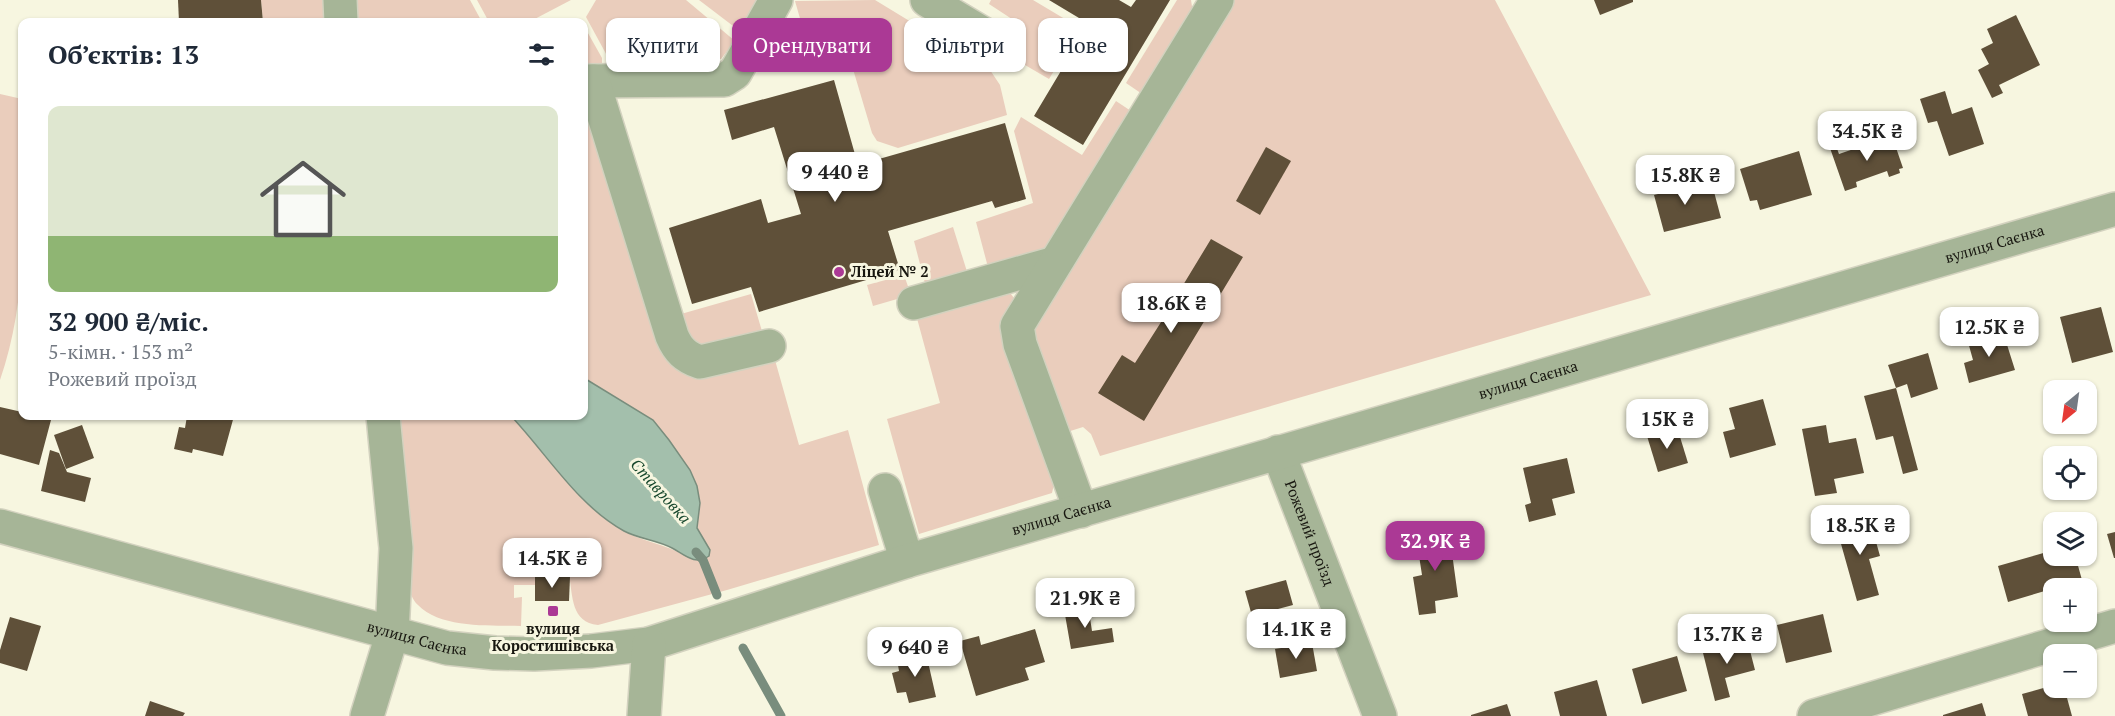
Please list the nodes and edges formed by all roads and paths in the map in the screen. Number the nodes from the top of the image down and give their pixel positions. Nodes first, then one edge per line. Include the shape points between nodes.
1 (340, 0) edge
2 (776, 0) edge
3 (927, 0) edge
4 (1217, 0) edge
5 (341, 18) edge
6 (957, 18) edge
7 (588, 81) edge
8 (2115, 209) edge
9 (1055, 263) junction
10 (914, 303) dead end
11 (769, 346) dead end
12 (383, 420) edge
13 (1278, 452) junction
14 (885, 490) dead end
15 (1081, 511) junction
16 (0, 526) edge
17 (907, 561) junction
18 (2115, 626) edge
19 (392, 634) junction
20 (649, 644) junction
21 (367, 716) edge
22 (644, 716) edge
23 (1380, 716) edge
24 (1815, 716) edge

1 - 5 street
2 - 7 street via 735,73 724,80
3 - 6 street
4 - 9 street
7 - 11 street via 678,349 700,362
8 - 13 street, вулиця Саєнка
9 - 10 street
9 - 15 street via 1021,318 1017,334
12 - 19 street via 396,548
13 - 15 street, вулиця Саєнка
13 - 23 street, Рожевий проїзд
14 - 17 street
15 - 17 street, вулиця Саєнка
16 - 19 street, вулиця Саєнка
17 - 20 street, вулиця Саєнка
18 - 24 street
19 - 20 street, вулиця Саєнка via 447,648 495,653 591,651
19 - 21 street
20 - 22 street

